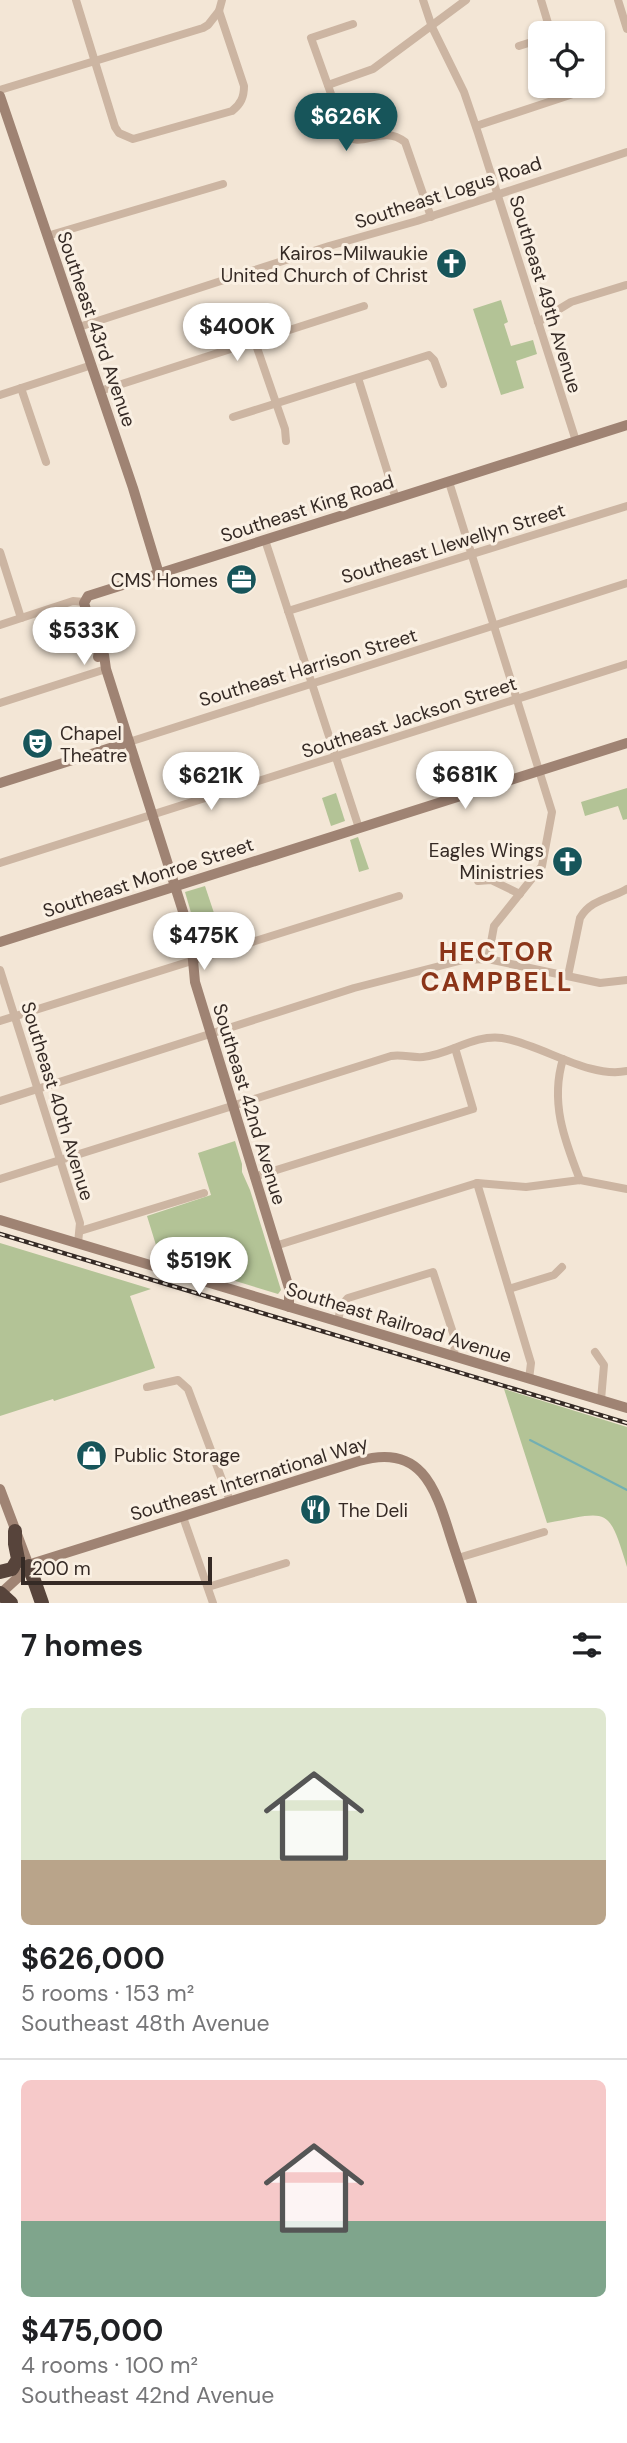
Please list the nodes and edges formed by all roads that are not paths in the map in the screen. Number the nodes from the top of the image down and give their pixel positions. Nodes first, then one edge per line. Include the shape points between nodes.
1 (76, 0) edge
2 (222, 0) edge
3 (423, 0) edge
4 (466, 0) edge
5 (541, 0) edge
6 (618, 0) edge
7 (219, 12) junction
8 (547, 21) edge
9 (353, 24) dead end
10 (432, 27) junction
11 (627, 29) edge
12 (528, 43) edge
13 (519, 46) dead end
14 (94, 62) junction
15 (328, 85) junction
16 (0, 90) edge
17 (0, 96) edge
18 (561, 98) edge
19 (476, 126) junction
20 (627, 152) edge
21 (223, 184) dead end
22 (498, 193) junction
23 (431, 216) junction
24 (47, 236) junction
25 (625, 285) edge
26 (364, 306) dead end
27 (538, 322) junction
28 (79, 327) junction
29 (255, 342) junction
30 (92, 365) junction
31 (358, 378) junction
32 (443, 384) dead end
33 (21, 388) junction
34 (100, 391) junction
35 (0, 395) edge
36 (276, 403) junction
37 (233, 417) dead end
38 (627, 425) edge
39 (286, 441) dead end
40 (576, 441) junction
41 (46, 462) dead end
42 (449, 482) junction
43 (396, 499) junction
44 (627, 506) edge
45 (265, 540) junction
46 (0, 552) edge
47 (472, 554) junction
48 (159, 574) junction
49 (627, 583) edge
50 (84, 601) junction
51 (288, 611) junction
52 (21, 618) junction
53 (0, 625) edge
54 (495, 626) junction
55 (627, 664) edge
56 (106, 669) junction
57 (312, 684) junction
58 (518, 699) junction
59 (0, 703) edge
60 (129, 742) junction
61 (627, 743) edge
62 (334, 757) junction
63 (539, 771) junction
64 (0, 783) edge
65 (152, 815) junction
66 (359, 828) junction
67 (0, 863) edge
68 (478, 881) dead end
69 (175, 887) junction
70 (627, 889) edge
71 (520, 894) junction
72 (399, 896) dead end
73 (0, 942) edge
74 (488, 959) junction
75 (192, 961) junction
76 (0, 970) edge
77 (568, 976) junction
78 (627, 981) edge
79 (15, 1017) junction
80 (0, 1021) edge
81 (210, 1033) junction
82 (455, 1048) junction
83 (563, 1059) junction
84 (627, 1070) edge
85 (38, 1088) junction
86 (0, 1101) edge
87 (232, 1106) junction
88 (61, 1160) junction
89 (254, 1177) junction
90 (0, 1180) edge
91 (580, 1180) junction
92 (477, 1183) junction
93 (627, 1189) edge
94 (204, 1193) dead end
95 (0, 1220) edge
96 (80, 1231) junction
97 (78, 1243) junction
98 (275, 1245) junction
99 (562, 1267) dead end
100 (509, 1289) junction
101 (289, 1307) junction
102 (338, 1321) junction
103 (594, 1352) dead end
104 (454, 1356) junction
105 (529, 1378) junction
106 (147, 1387) dead end
107 (601, 1400) junction
108 (627, 1408) edge
109 (0, 1489) edge
110 (230, 1501) junction
111 (183, 1517) junction
112 (15, 1531) junction
113 (544, 1531) dead end
114 (458, 1558) junction
115 (286, 1563) dead end
116 (29, 1566) junction
117 (0, 1572) edge
118 (208, 1587) junction
119 (0, 1593) edge
120 (10, 1603) edge
121 (42, 1603) edge
122 (214, 1603) edge
123 (472, 1603) edge

1 - 14 street
2 - 7 street
3 - 10 street, Southeast 49th Avenue
4 - 10 street
5 - 8 street
6 - 11 street
7 - 14 street via 202,28
7 - 14 street via 244,86 244,95 232,111 153,135 125,137 115,127
9 - 15 street via 311,38
10 - 15 street via 373,69
10 - 19 street, Southeast 49th Avenue
12 - 13 street
14 - 16 street
15 - 23 street via 349,138 355,141 389,134 405,142
17 - 24 street, Southeast 43rd Avenue
18 - 19 street
19 - 22 street, Southeast 49th Avenue
20 - 22 street, Southeast Logus Road
21 - 24 street
22 - 23 street, Southeast Logus Road
22 - 27 street, Southeast 49th Avenue
23 - 28 street, Southeast Logus Road
24 - 28 street, Southeast 43rd Avenue
25 - 27 street via 571,302
26 - 29 street
27 - 40 street, Southeast 49th Avenue
28 - 30 street, Southeast 43rd Avenue
29 - 34 street
29 - 36 street
30 - 33 street
30 - 34 street, Southeast 43rd Avenue
31 - 32 street via 429,355
31 - 36 street
31 - 43 street
33 - 35 street
33 - 41 street
34 - 48 street, Southeast 43rd Avenue
36 - 37 street
36 - 39 street
38 - 40 street, Southeast King Road
40 - 42 street, Southeast King Road
42 - 43 street, Southeast King Road
42 - 47 street
43 - 45 street, Southeast King Road
44 - 47 street, Southeast Llewellyn Street
45 - 48 street, Southeast King Road
45 - 51 street
46 - 52 street
47 - 51 street, Southeast Llewellyn Street
47 - 54 street
48 - 50 street, Southeast King Road
49 - 54 street, Southeast Harrison Street
50 - 52 street, Southeast King Road
50 - 56 street, Southeast 42nd Avenue via 100,665
51 - 57 street
52 - 53 street, Southeast King Road
54 - 57 street, Southeast Harrison Street
54 - 58 street
55 - 58 street, Southeast Jackson Street
56 - 59 street
56 - 60 street, Southeast 42nd Avenue
57 - 60 street, Southeast Harrison Street
57 - 62 street
58 - 62 street, Southeast Jackson Street
58 - 63 street
60 - 64 street, Southeast Harrison Street
60 - 65 street, Southeast 42nd Avenue
61 - 63 street, Southeast Monroe Street
62 - 65 street, Southeast Jackson Street
62 - 66 street
63 - 66 street, Southeast Monroe Street
63 - 71 street via 552,819 542,866
65 - 67 street, Southeast Jackson Street
65 - 69 street, Southeast 42nd Avenue
66 - 69 street, Southeast Monroe Street
68 - 71 street via 491,880
69 - 73 street, Southeast Monroe Street
69 - 75 street, Southeast 42nd Avenue via 190,934
70 - 77 street via 584,911
71 - 74 street via 494,926
72 - 75 street
74 - 77 street
74 - 81 street via 463,960 354,988
75 - 79 street
75 - 81 street, Southeast 42nd Avenue
76 - 79 street, Southeast 40th Avenue
77 - 78 street via 600,983
79 - 80 street
79 - 85 street, Southeast 40th Avenue
81 - 85 street
81 - 87 street, Southeast 42nd Avenue
82 - 83 street via 500,1038
82 - 87 street via 425,1057 391,1056
82 - 89 street via 473,1108
83 - 84 street via 607,1072
83 - 91 street via 557,1107
85 - 86 street
85 - 88 street, Southeast 40th Avenue
87 - 88 street
87 - 89 street, Southeast 42nd Avenue
88 - 90 street
88 - 96 street, Southeast 40th Avenue
89 - 98 street, Southeast 42nd Avenue
91 - 92 street via 526,1187
91 - 93 street
92 - 98 street
92 - 100 street
94 - 96 street
95 - 97 street, Southeast Railroad Avenue
96 - 97 street, Southeast 40th Avenue
97 - 101 street, Southeast Railroad Avenue
98 - 101 street, Southeast 42nd Avenue via 290,1293
99 - 100 street via 554,1275
100 - 105 street via 531,1363
101 - 102 street, Southeast Railroad Avenue
102 - 104 street, Southeast Railroad Avenue
102 - 104 street via 348,1298 433,1272 455,1339
103 - 107 street via 604,1365
104 - 105 street, Southeast Railroad Avenue
105 - 107 street, Southeast Railroad Avenue
106 - 110 street via 177,1380 188,1389
107 - 108 street, Southeast Railroad Avenue
109 - 112 street
110 - 111 street, Southeast International Way
110 - 114 street, Southeast International Way via 370,1458 394,1457 412,1464 429,1480
111 - 116 street, Southeast International Way
111 - 118 street
112 - 116 street
112 - 117 highway via 17,1562
113 - 114 street
114 - 123 street, Southeast International Way
115 - 118 street
116 - 119 street
116 - 121 highway
118 - 122 street
119 - 120 highway

